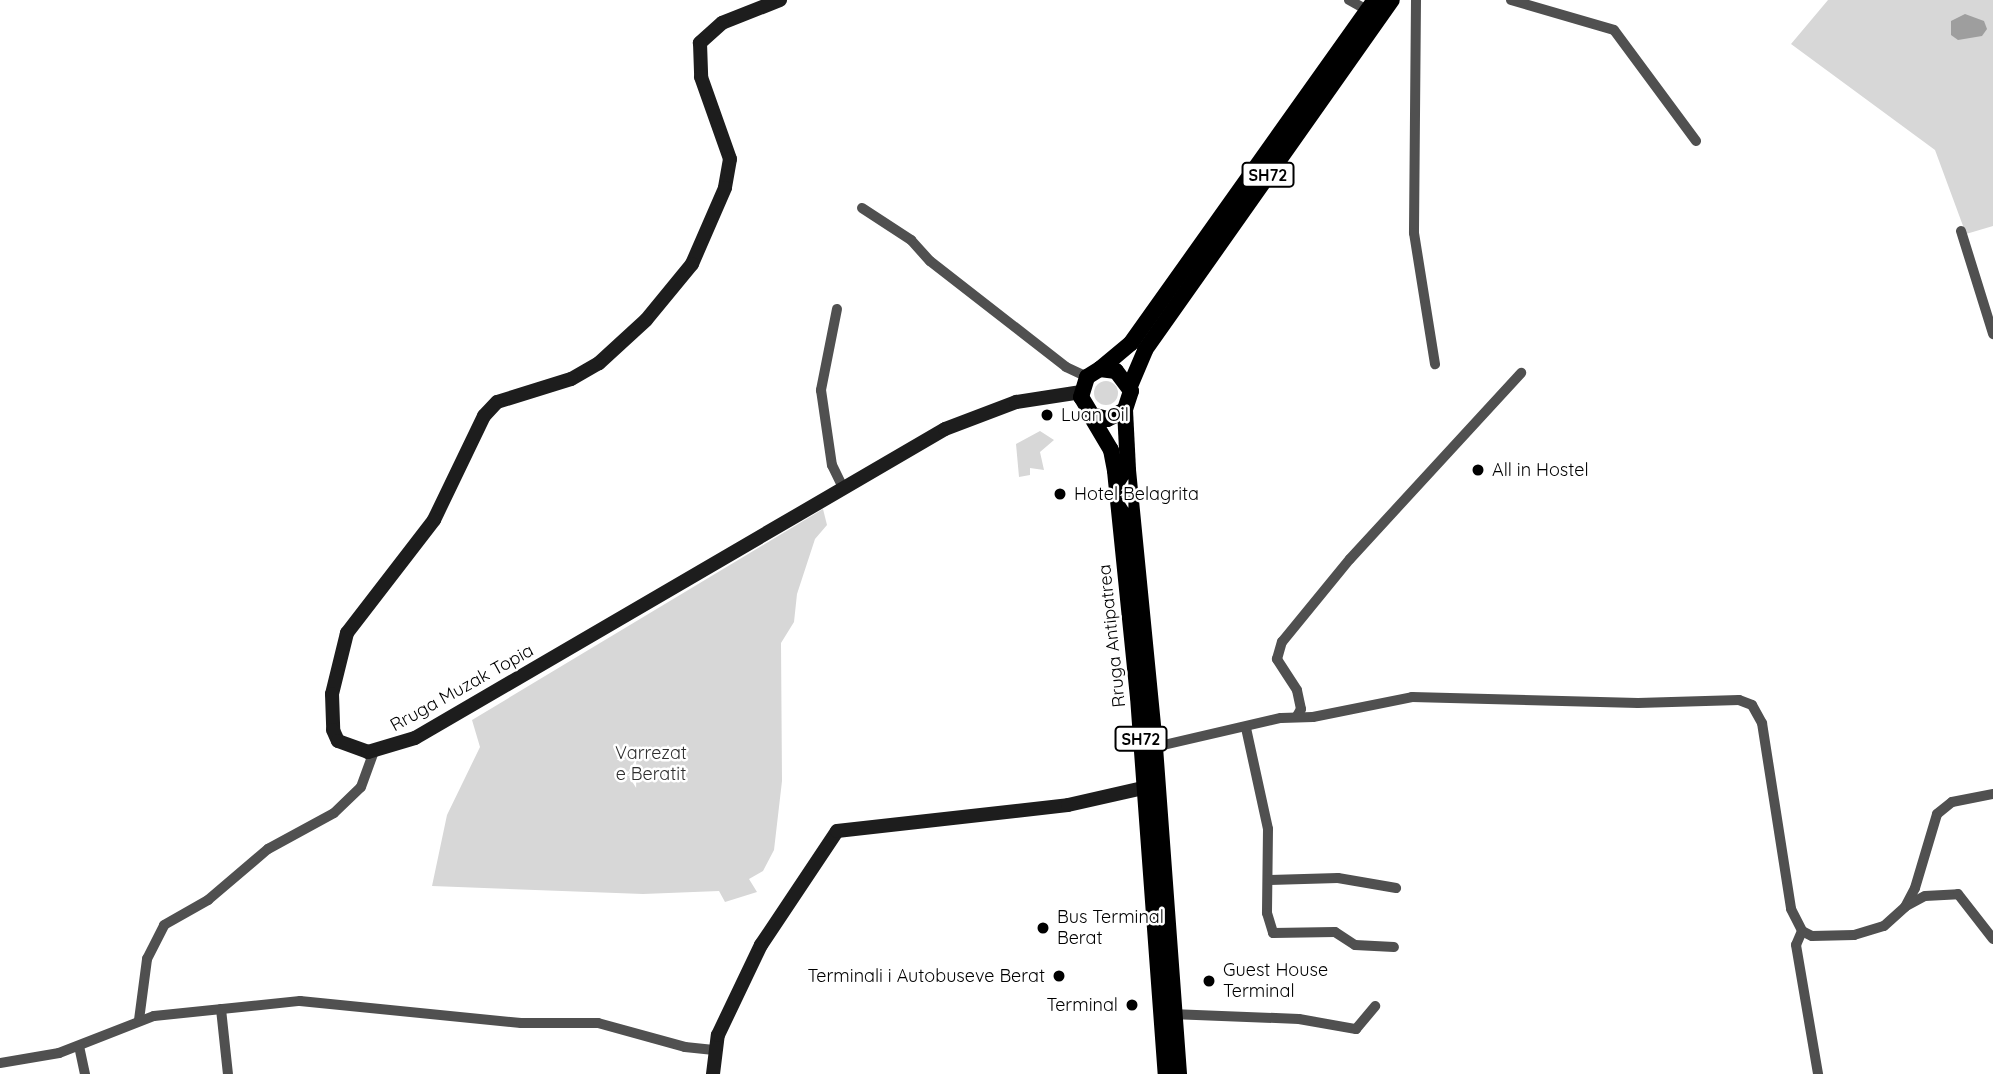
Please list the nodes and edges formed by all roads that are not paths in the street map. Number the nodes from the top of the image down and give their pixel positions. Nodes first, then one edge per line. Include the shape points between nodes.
1 (780, 0) edge
2 (1349, 0) edge
3 (1392, 0) edge
4 (1416, 0) edge
5 (1511, 0) edge
6 (1374, 9) edge
7 (1696, 141) dead end
8 (862, 208) dead end
9 (1961, 231) dead end
10 (837, 309) dead end
11 (1993, 334) edge
12 (1436, 364) dead end
13 (1521, 373) dead end
14 (1090, 380) junction
15 (1130, 386) junction
16 (1125, 410) junction
17 (1088, 411) junction
18 (843, 488) junction
19 (1133, 597) junction
20 (1297, 716) junction
21 (1246, 728) junction
22 (1155, 747) junction
23 (374, 751) junction
24 (1151, 785) junction
25 (1993, 794) edge
26 (1268, 880) junction
27 (1396, 888) dead end
28 (1905, 907) junction
29 (1802, 931) junction
30 (1993, 939) edge
31 (1394, 947) dead end
32 (1375, 1006) dead end
33 (221, 1009) junction
34 (1168, 1014) junction
35 (139, 1020) junction
36 (79, 1046) junction
37 (714, 1050) junction
38 (0, 1063) edge
39 (85, 1074) edge
40 (228, 1074) edge
41 (713, 1074) edge
42 (1166, 1074) edge
43 (1179, 1074) edge
44 (1818, 1074) edge

1 - 23 street via 722,23 700,43 701,78 730,159 725,188 692,264 646,320 599,363 571,379 497,402 484,416 434,520 351,623 332,694 333,730 348,747
2 - 6 street
3 - 6 main road, Rruga Antipatrea / SH72
4 - 12 street via 1414,233
5 - 7 street via 1614,30
6 - 14 main road, Rruga Antipatrea / SH72 via 1131,343
6 - 15 main road, Rruga Antipatrea / SH72 via 1144,350
8 - 14 street via 911,240 930,261 1066,367
9 - 11 street
10 - 18 street via 821,390 832,465
13 - 20 street via 1350,559 1282,642 1277,659 1297,690 1301,709
14 - 15 main road via 1121,373
14 - 17 main road, Rruga Antipatrea / SH72
14 - 18 street, Rruga Muzak Topia via 1016,401 945,429
15 - 16 main road, Rruga Antipatrea / SH72
16 - 17 main road via 1107,419
16 - 19 main road, Rruga Antipatrea / SH72
17 - 19 main road, Rruga Antipatrea / SH72 via 1113,461
18 - 23 street, Rruga Muzak Topia via 461,714 393,748
19 - 22 main road, Rruga Antipatrea / SH72
19 - 24 main road, Rruga Antipatrea / SH72
20 - 21 street
20 - 29 street via 1313,717 1412,697 1638,703 1738,700 1752,705 1762,723 1791,909
21 - 22 street
21 - 26 street via 1268,829
22 - 24 main road, Rruga Antipatrea / SH72
23 - 35 street via 361,787 334,813 268,849 208,900 163,925 147,959
24 - 34 main road, Rruga Antipatrea / SH72
24 - 37 street via 1068,805 837,831 772,925
25 - 28 street via 1952,802 1937,814
26 - 27 street via 1338,878
26 - 31 street via 1267,913 1273,933 1335,932 1355,945
28 - 29 street via 1871,932 1812,936
28 - 30 street via 1925,897 1958,894
29 - 44 street via 1796,945
32 - 34 street via 1356,1029 1299,1019
33 - 35 street
33 - 37 street via 300,1001 522,1023 598,1023 685,1047
33 - 40 street
34 - 42 main road, Rruga Antipatrea / SH72
34 - 43 main road, Rruga Antipatrea / SH72
35 - 36 street
36 - 38 street
36 - 39 street
37 - 41 street

